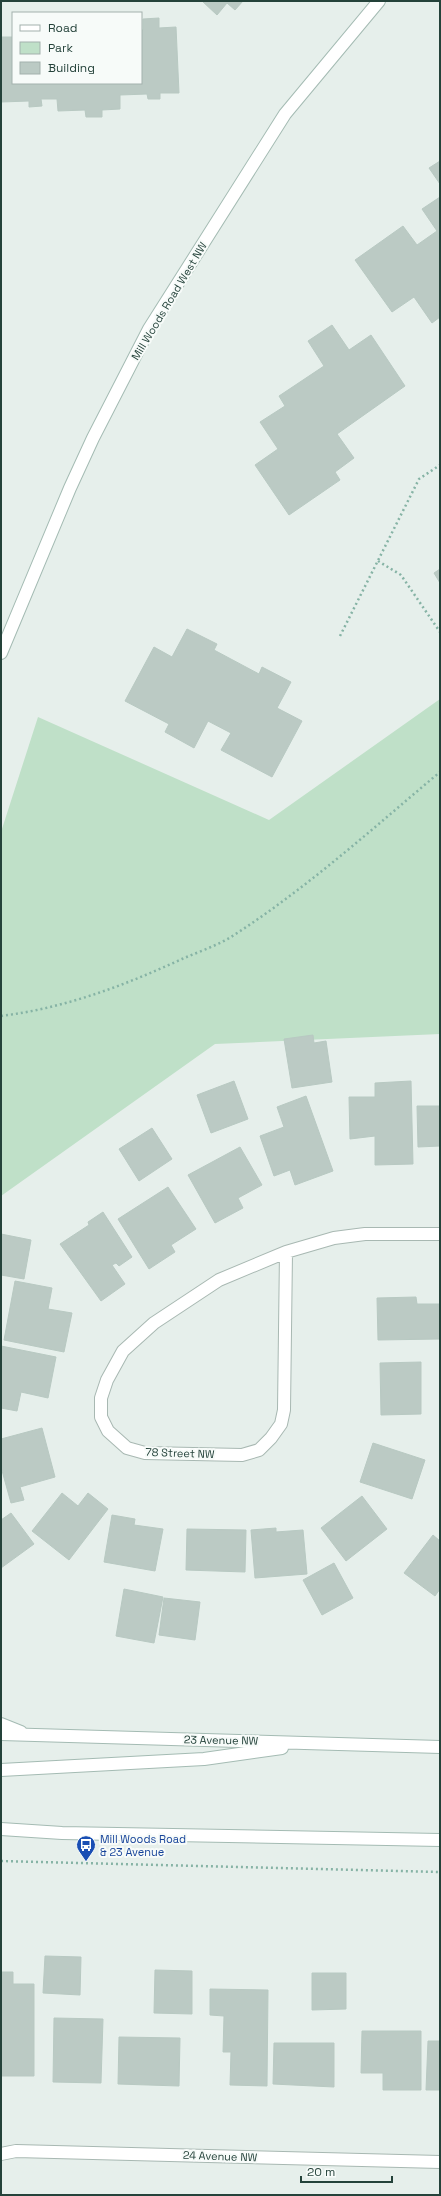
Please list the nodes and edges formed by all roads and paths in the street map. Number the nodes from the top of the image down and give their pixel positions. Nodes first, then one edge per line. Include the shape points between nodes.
1 (379, 1) edge
2 (440, 465) edge
3 (378, 561) junction
4 (440, 632) edge
5 (340, 636) dead end
6 (1, 653) edge
7 (440, 772) edge
8 (1, 1016) edge
9 (440, 1234) edge
10 (286, 1252) junction
11 (1, 1724) edge
12 (1, 1734) edge
13 (27, 1735) junction
14 (317, 1743) junction
15 (440, 1747) edge
16 (1, 1770) edge
17 (1, 1829) edge
18 (62, 1833) junction
19 (1, 1835) edge
20 (440, 1840) edge
21 (1, 1861) edge
22 (440, 1872) edge
23 (1, 2154) edge
24 (440, 2162) edge

1 - 6 street, Mill Woods Road West NW via 285,114 149,329 73,481
2 - 3 path via 419,479
3 - 4 path via 401,575
3 - 5 path
7 - 8 path via 312,880 230,937 95,996 35,1011
9 - 10 street, 78 Street NW via 365,1234 334,1238
10 - 10 street, 78 Street NW via 219,1280 154,1323 124,1351 107,1380 101,1398 101,1417 108,1432 127,1448 145,1452 242,1455 259,1450 263,1446 282,1424 284,1410
11 - 13 street
12 - 13 street, 23 Avenue NW
13 - 14 street, 23 Avenue NW
14 - 15 street, 23 Avenue NW
14 - 16 street via 204,1759
17 - 18 street
18 - 19 street
18 - 20 street
21 - 22 path
23 - 24 street, 24 Avenue NW via 16,2150

